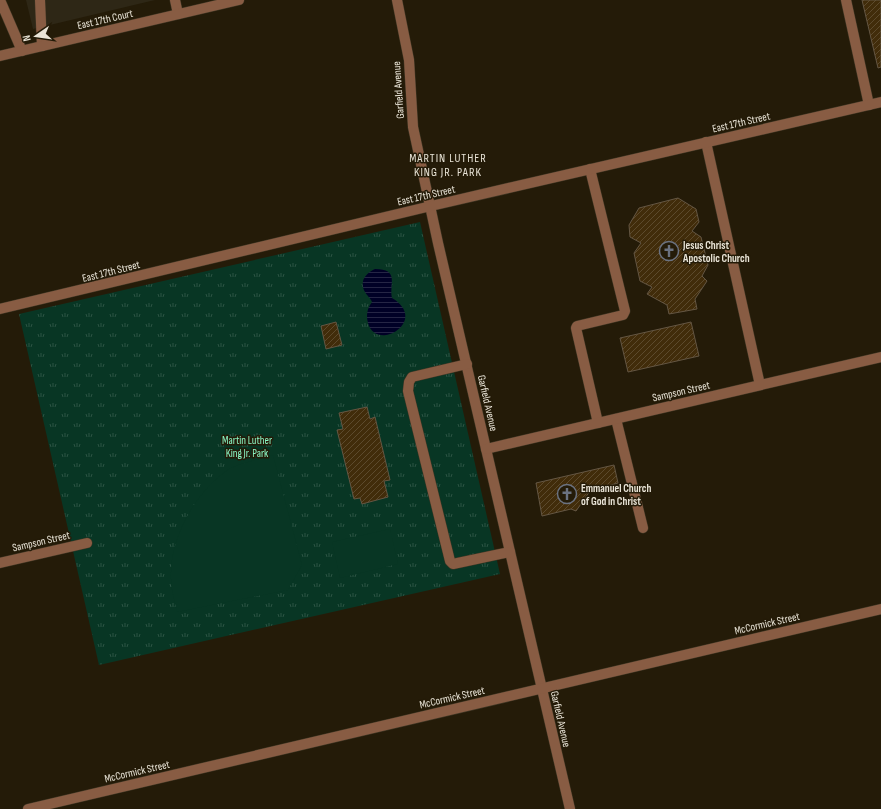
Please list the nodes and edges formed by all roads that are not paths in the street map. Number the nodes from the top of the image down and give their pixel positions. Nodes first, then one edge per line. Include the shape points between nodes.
1 (0, 0) edge
2 (40, 0) edge
3 (175, 0) edge
4 (239, 0) edge
5 (397, 0) edge
6 (846, 0) edge
7 (178, 14) junction
8 (42, 46) junction
9 (22, 51) junction
10 (0, 56) edge
11 (881, 102) edge
12 (869, 105) junction
13 (706, 142) junction
14 (590, 169) junction
15 (431, 206) junction
16 (0, 309) edge
17 (881, 356) edge
18 (467, 364) junction
19 (760, 385) junction
20 (616, 419) junction
21 (598, 423) junction
22 (486, 449) junction
23 (643, 528) dead end
24 (86, 543) dead end
25 (510, 552) junction
26 (0, 563) edge
27 (881, 609) edge
28 (542, 688) junction
29 (28, 809) edge
30 (570, 809) edge

1 - 9 street
2 - 8 street
3 - 7 street
4 - 7 street, East 17th Court
5 - 15 street, Garfield Avenue via 409,60 413,127
6 - 12 street
7 - 8 street, East 17th Court
8 - 9 street, East 17th Court
9 - 10 street, East 17th Court
11 - 12 street, East 17th Street
12 - 13 street, East 17th Street
13 - 14 street, East 17th Street
13 - 19 street
14 - 15 street, East 17th Street
14 - 21 street via 625,311 623,315 576,328
15 - 16 street, East 17th Street
15 - 18 street, Garfield Avenue
17 - 19 street, Sampson Street
18 - 22 street, Garfield Avenue
18 - 25 street via 412,377 408,391 450,561 453,564
19 - 20 street, Sampson Street
20 - 21 street, Sampson Street
20 - 23 street
21 - 22 street, Sampson Street
22 - 25 street, Garfield Avenue
24 - 26 street, Sampson Street
25 - 28 street, Garfield Avenue
27 - 28 street, McCormick Street
28 - 29 street, McCormick Street
28 - 30 street, Garfield Avenue

